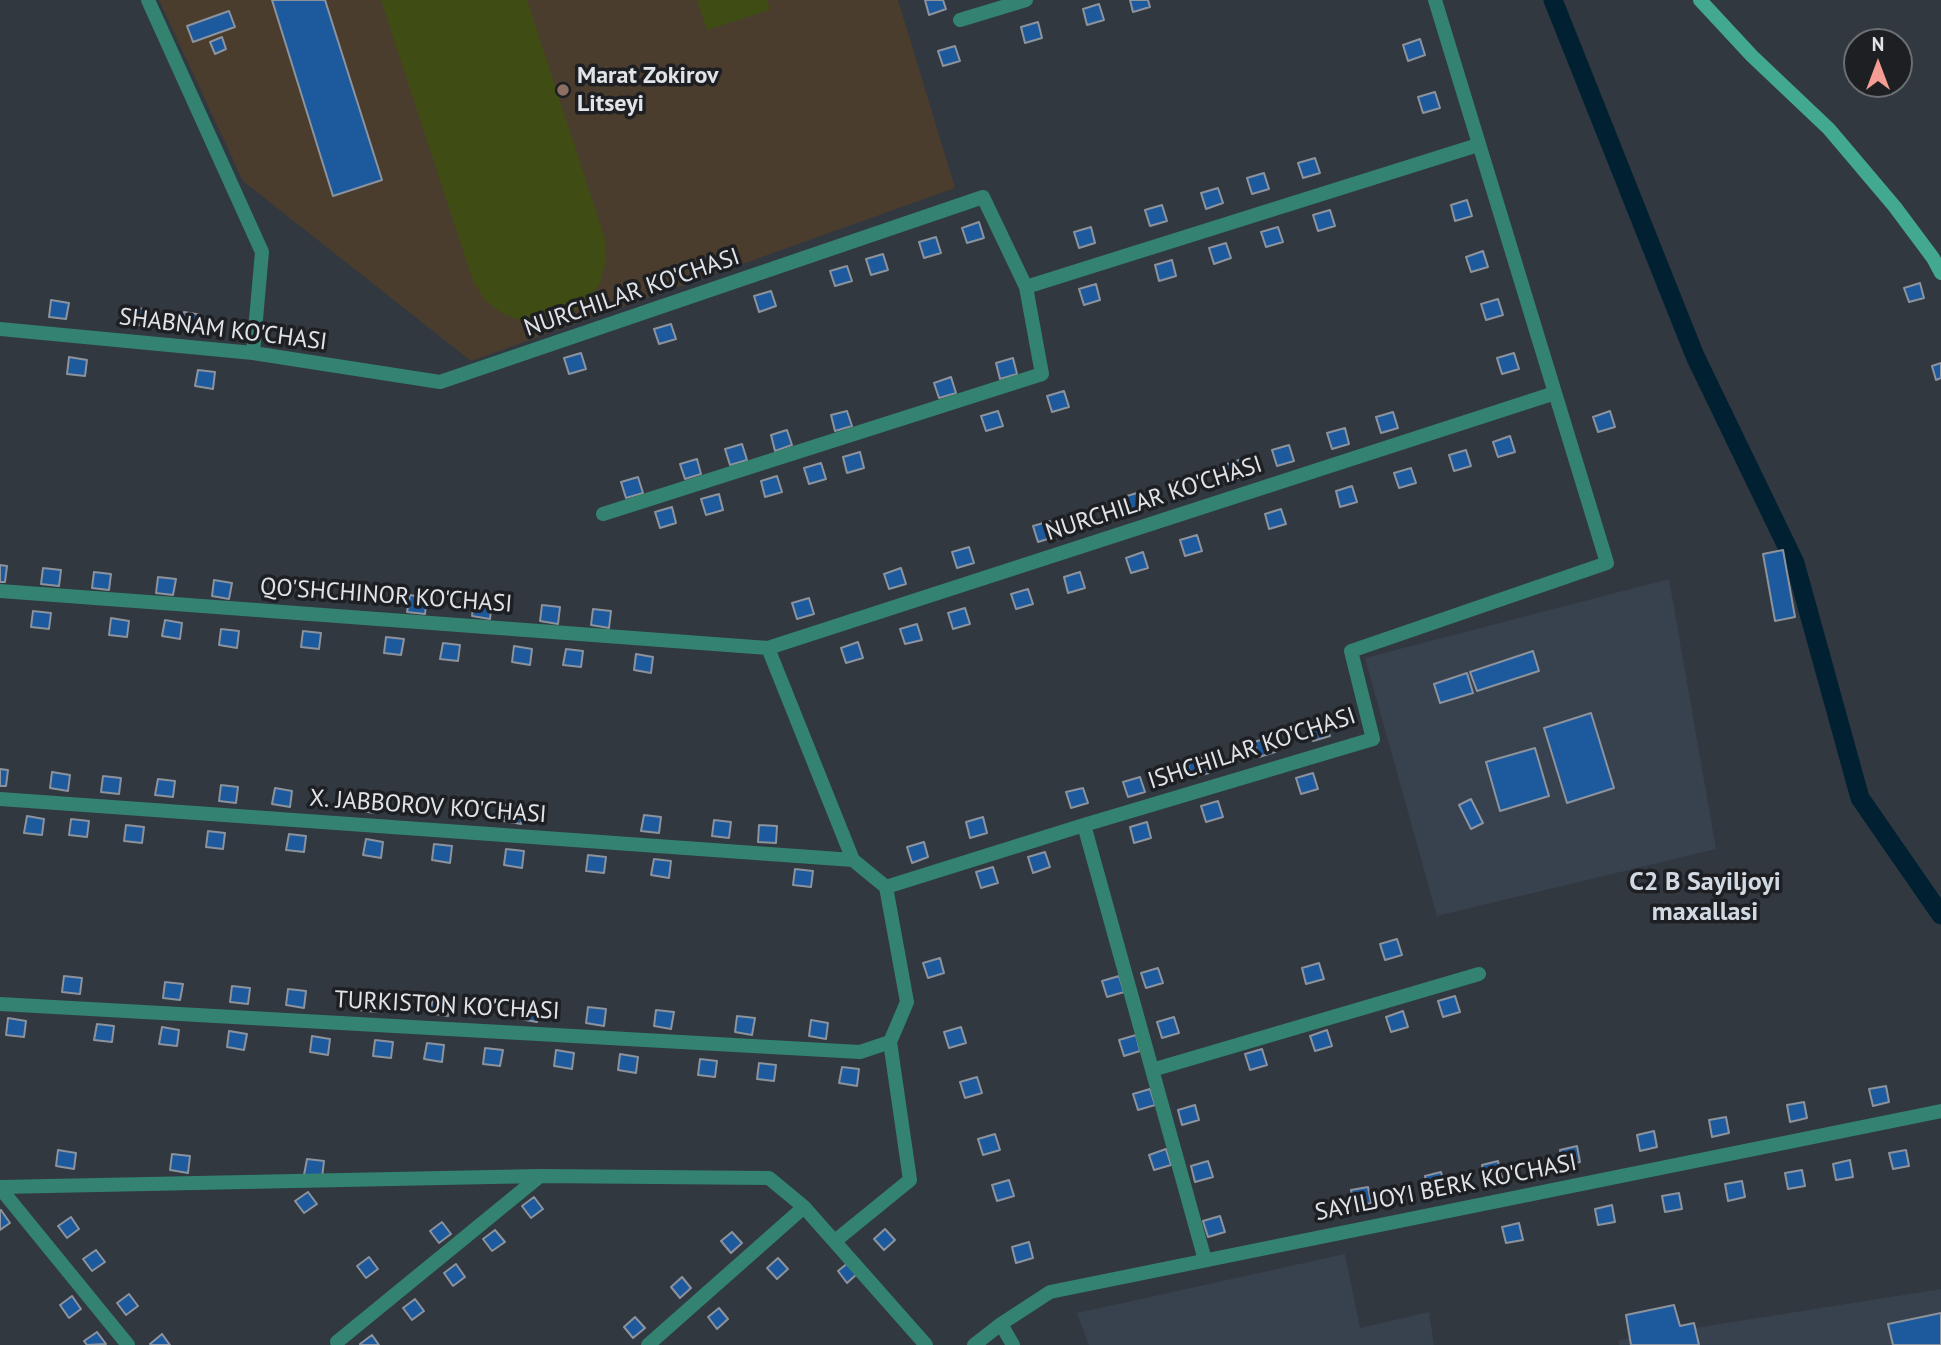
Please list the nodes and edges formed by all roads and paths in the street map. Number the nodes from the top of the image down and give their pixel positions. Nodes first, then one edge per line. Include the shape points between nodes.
1 (148, 0) edge
2 (1026, 0) edge
3 (1436, 0) edge
4 (1700, 0) edge
5 (960, 20) dead end
6 (1478, 145) junction
7 (1941, 273) edge
8 (1026, 287) junction
9 (0, 329) edge
10 (253, 353) junction
11 (440, 382) joint
12 (1555, 393) junction
13 (603, 514) dead end
14 (0, 591) edge
15 (768, 648) junction
16 (0, 799) edge
17 (1084, 825) junction
18 (853, 860) junction
19 (886, 887) junction
20 (1479, 974) dead end
21 (0, 1004) edge
22 (890, 1042) junction
23 (1152, 1070) junction
24 (1941, 1111) edge
25 (540, 1176) junction
26 (0, 1188) edge
27 (804, 1207) junction
28 (835, 1241) junction
29 (1205, 1260) junction
30 (1001, 1324) junction
31 (337, 1342) dead end
32 (128, 1345) edge
33 (648, 1345) edge
34 (926, 1345) edge
35 (974, 1345) edge
36 (1013, 1345) edge

1 - 10 street via 262,252
2 - 5 street
3 - 6 street
4 - 7 main road via 1829,129 1895,207
6 - 8 street
6 - 12 street
8 - 11 street, NURCHILAR KO'CHASI via 983,197
8 - 13 street, NURCHILAR KO'CHASI via 1042,374
9 - 10 street, SHABNAM KO'CHASI
10 - 11 street, SHABNAM KO'CHASI
12 - 15 street, NURCHILAR KO'CHASI
12 - 17 street, ISHCHILAR KO'CHASI via 1606,563 1350,651 1373,738
14 - 15 street, QO'SHCHINOR KO'CHASI
15 - 18 street
16 - 18 street, X. JABBOROV KO'CHASI
17 - 19 street, ISHCHILAR KO'CHASI
17 - 23 street
18 - 19 street
19 - 22 street via 907,1002
20 - 23 street
21 - 22 street, TURKISTON KO'CHASI via 860,1052
22 - 28 street via 910,1180
23 - 29 street
24 - 29 street, SAYILJOYI BERK KO'CHASI
25 - 26 street
25 - 27 street via 769,1178
25 - 31 street
26 - 32 street
27 - 28 street
27 - 33 street
28 - 34 street
29 - 30 street, SAYILJOYI BERK KO'CHASI via 1050,1292
30 - 35 street, SAYILJOYI BERK KO'CHASI
30 - 36 street

